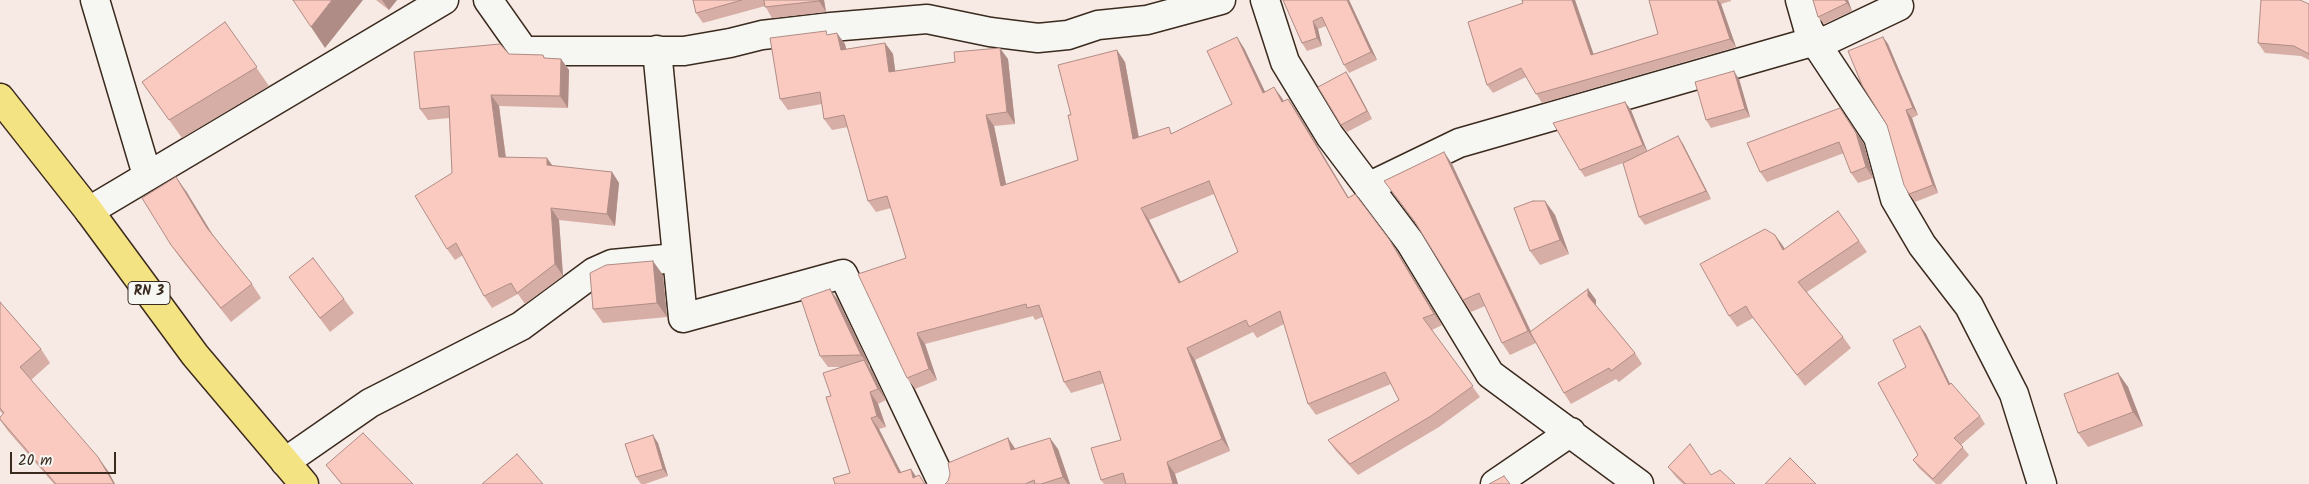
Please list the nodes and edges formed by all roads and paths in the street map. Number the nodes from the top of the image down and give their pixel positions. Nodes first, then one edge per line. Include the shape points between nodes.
1 (95, 0) edge
2 (444, 0) edge
3 (488, 0) edge
4 (1221, 0) edge
5 (1265, 0) edge
6 (1800, 0) edge
7 (1900, 6) dead end
8 (1817, 45) junction
9 (657, 50) junction
10 (0, 98) edge
11 (147, 175) junction
12 (1368, 186) junction
13 (89, 211) junction
14 (676, 258) junction
15 (1571, 432) junction
16 (286, 462) junction
17 (304, 484) edge
18 (943, 484) edge
19 (1496, 484) edge
20 (1639, 484) edge
21 (2042, 484) edge

1 - 11 street
2 - 11 street
3 - 9 street via 524,51
4 - 9 street via 1147,20 1098,25 1068,35 1038,38 927,19 762,36 684,51
5 - 12 street via 1284,62 1330,136
6 - 8 street
7 - 8 street
8 - 12 street via 1808,43 1459,143
8 - 21 street via 1878,137 1895,199 1922,245 1969,306 2014,394
9 - 14 street
10 - 13 highway, RN 3
11 - 13 street
12 - 15 street via 1410,242 1490,374
13 - 16 highway, RN 3 via 196,354
14 - 16 street via 612,264 594,272 521,326 370,403
14 - 18 street via 683,318 843,274
15 - 19 street
15 - 20 street
16 - 17 highway, RN 3

